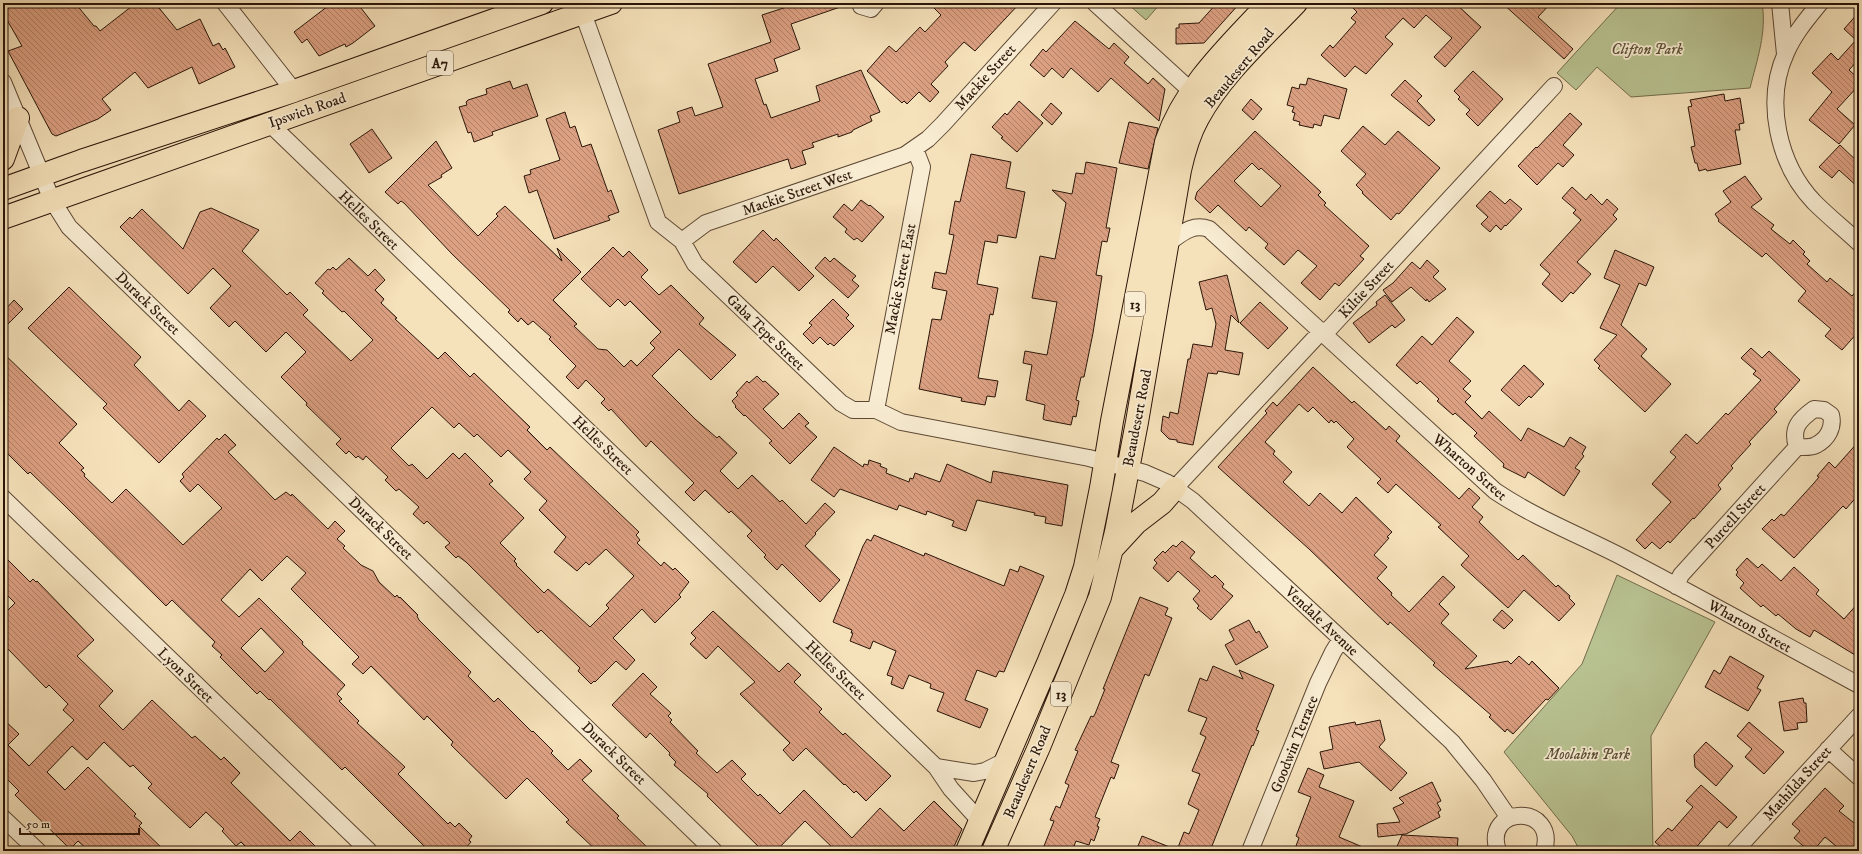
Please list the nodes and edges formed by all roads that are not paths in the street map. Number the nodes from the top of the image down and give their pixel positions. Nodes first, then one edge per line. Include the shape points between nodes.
1 (225, 3) edge
2 (542, 3) edge
3 (611, 3) edge
4 (860, 3) edge
5 (876, 3) edge
6 (1053, 3) edge
7 (1095, 3) edge
8 (1269, 3) edge
9 (1296, 3) edge
10 (1780, 3) edge
11 (1820, 3) edge
12 (583, 13) junction
13 (1785, 54) junction
14 (3, 82) edge
15 (1554, 86) dead end
16 (294, 91) junction
17 (1199, 98) junction
18 (18, 118) junction
19 (269, 123) junction
20 (915, 149) junction
21 (3, 158) edge
22 (42, 175) junction
23 (3, 190) edge
24 (52, 200) junction
25 (3, 218) edge
26 (682, 241) junction
27 (1859, 243) edge
28 (1168, 244) junction
29 (1323, 333) junction
30 (876, 410) junction
31 (1797, 447) dead end
32 (1106, 463) junction
33 (1127, 468) junction
34 (1176, 488) junction
35 (3, 498) edge
36 (1111, 550) junction
37 (1676, 586) junction
38 (1341, 639) junction
39 (1859, 685) edge
40 (1859, 716) edge
41 (1828, 749) junction
42 (1007, 760) junction
43 (936, 768) junction
44 (1859, 777) edge
45 (3, 818) edge
46 (1509, 818) junction
47 (980, 821) junction
48 (38, 851) edge
49 (369, 851) edge
50 (714, 851) edge
51 (967, 851) edge
52 (993, 851) edge
53 (1250, 851) edge
54 (1498, 851) edge
55 (1544, 851) edge
56 (1735, 851) edge

1 - 16 street
2 - 16 highway, Ipswich Road / A7
3 - 12 highway, Ipswich Road / A7
4 - 5 street via 860,6 872,9
6 - 20 street, Mackie Street via 943,124
7 - 17 street
8 - 17 highway, Beaudesert Road / 13 via 1210,67
9 - 17 highway, Beaudesert Road / 13 via 1235,68
10 - 13 street
11 - 13 street via 1795,35
12 - 19 highway, Ipswich Road / A7
12 - 26 street, Gaba Tepe Street via 655,216 661,225
13 - 27 street via 1779,75 1776,102 1782,149 1790,169 1813,201
14 - 18 street, Durack Street
15 - 29 street, Kiltie Street
16 - 22 highway, Ipswich Road / A7
17 - 28 highway, Beaudesert Road / 13 via 1180,170
17 - 32 highway, Beaudesert Road / 13 via 1173,125 1166,142
18 - 21 highway
18 - 22 street, Durack Street
19 - 24 highway, Ipswich Road / A7
19 - 43 street, Helles Street
20 - 26 street, Mackie Street West via 905,155 706,223
20 - 30 street, Mackie Street East via 922,167
22 - 23 highway, Ipswich Road / A7
22 - 24 street, Durack Street
24 - 25 highway, Ipswich Road / A7
24 - 50 street, Durack Street via 69,227
26 - 30 street, Gaba Tepe Street via 695,264 841,403 853,410
28 - 29 street, Wharton Street via 1194,227 1202,226 1209,229
28 - 33 highway, Beaudesert Road / 13
29 - 34 street, Kiltie Street via 1316,337
29 - 37 street, Wharton Street via 1495,491 1513,504
30 - 32 street, Gaba Tepe Street via 901,422
31 - 37 street, Purcell Street via 1681,575
32 - 33 street, Vendale Avenue
32 - 42 highway, Beaudesert Road / 13 via 1085,567 1076,595
33 - 34 street, Vendale Avenue via 1157,478
33 - 36 highway, Beaudesert Road / 13
34 - 36 highway via 1162,503 1136,523
34 - 38 street, Vendale Avenue
35 - 49 street, Lyon Street
36 - 52 highway, Beaudesert Road / 13 via 1100,597 1039,747
37 - 39 street, Wharton Street
38 - 46 street, Vendale Avenue via 1452,742
38 - 53 street, Goodwin Terrace via 1318,683
40 - 41 street, Mathilda Street
41 - 44 street
41 - 56 street, Mathilda Street
42 - 43 street via 985,771 974,773
42 - 47 highway, Beaudesert Road / 13
43 - 47 street, Helles Street
45 - 48 street
46 - 54 street via 1502,822 1495,837
46 - 55 street via 1524,815 1539,822 1546,836
47 - 51 highway, Beaudesert Road / 13

